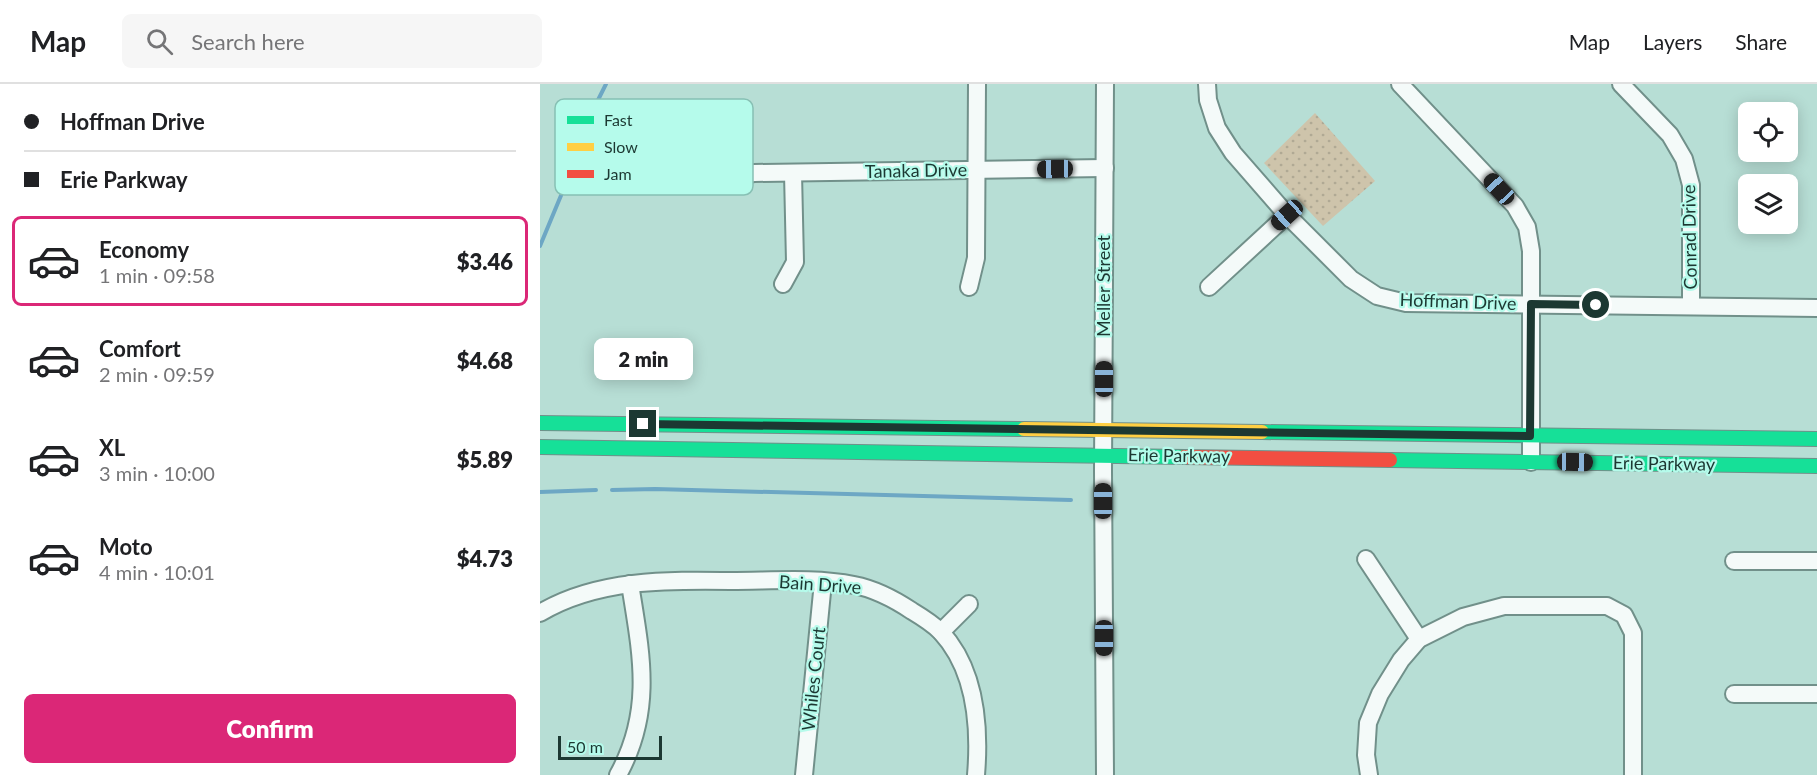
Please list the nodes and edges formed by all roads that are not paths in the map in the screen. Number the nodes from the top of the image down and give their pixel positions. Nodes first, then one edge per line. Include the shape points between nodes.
1 (976, 84) edge
2 (1105, 84) edge
3 (1208, 84) edge
4 (1400, 84) edge
5 (1621, 84) edge
6 (1105, 168) junction
7 (976, 170) junction
8 (753, 173) edge
9 (793, 173) junction
10 (1287, 215) junction
11 (783, 284) dead end
12 (969, 287) dead end
13 (1209, 287) dead end
14 (1531, 304) junction
15 (1690, 306) junction
16 (1817, 308) edge
17 (540, 423) edge
18 (1104, 429) junction
19 (1530, 436) junction
20 (1817, 439) edge
21 (540, 447) edge
22 (1103, 455) junction
23 (1531, 462) junction
24 (1817, 466) edge
25 (1366, 558) dead end
26 (1734, 561) dead end
27 (1817, 561) edge
28 (823, 582) junction
29 (630, 584) junction
30 (969, 604) dead end
31 (540, 613) edge
32 (941, 632) junction
33 (1419, 639) junction
34 (1734, 694) dead end
35 (1817, 694) edge
36 (618, 775) edge
37 (804, 775) edge
38 (976, 775) edge
39 (1105, 775) edge
40 (1368, 775) edge
41 (1633, 775) edge

1 - 7 street
2 - 6 street, Meller Street
3 - 10 street, Hoffman Drive via 1208,100 1217,128 1233,153
4 - 14 street via 1515,206 1527,227 1531,251
5 - 15 street, Conrad Drive via 1670,135 1683,159 1691,185
6 - 7 street, Tanaka Drive
6 - 18 street, Meller Street
7 - 9 street, Tanaka Drive
7 - 12 street via 976,258
8 - 9 street, Tanaka Drive
9 - 11 street via 795,262
10 - 13 street
10 - 14 street, Hoffman Drive via 1351,279 1377,296 1406,303
14 - 15 street, Hoffman Drive
14 - 19 street
15 - 16 street, Hoffman Drive
17 - 18 main road, Erie Parkway
18 - 19 main road, Erie Parkway
18 - 22 street, Meller Street
19 - 20 main road, Erie Parkway
19 - 23 street
21 - 22 main road, Erie Parkway
22 - 23 main road, Erie Parkway
22 - 39 street, Meller Street
23 - 24 main road, Erie Parkway
25 - 33 street
26 - 27 street
28 - 29 street, Bain Drive via 665,580
28 - 32 street, Bain Drive via 878,591
28 - 37 street, Whiles Court
29 - 31 street, Bain Drive via 584,594
29 - 36 street via 643,688 634,736
30 - 32 street
32 - 38 street, Bain Drive via 960,663 973,696 978,729
33 - 40 street via 1380,694 1368,723
33 - 41 street via 1463,617 1504,606 1606,606 1624,615 1633,633
34 - 35 street

